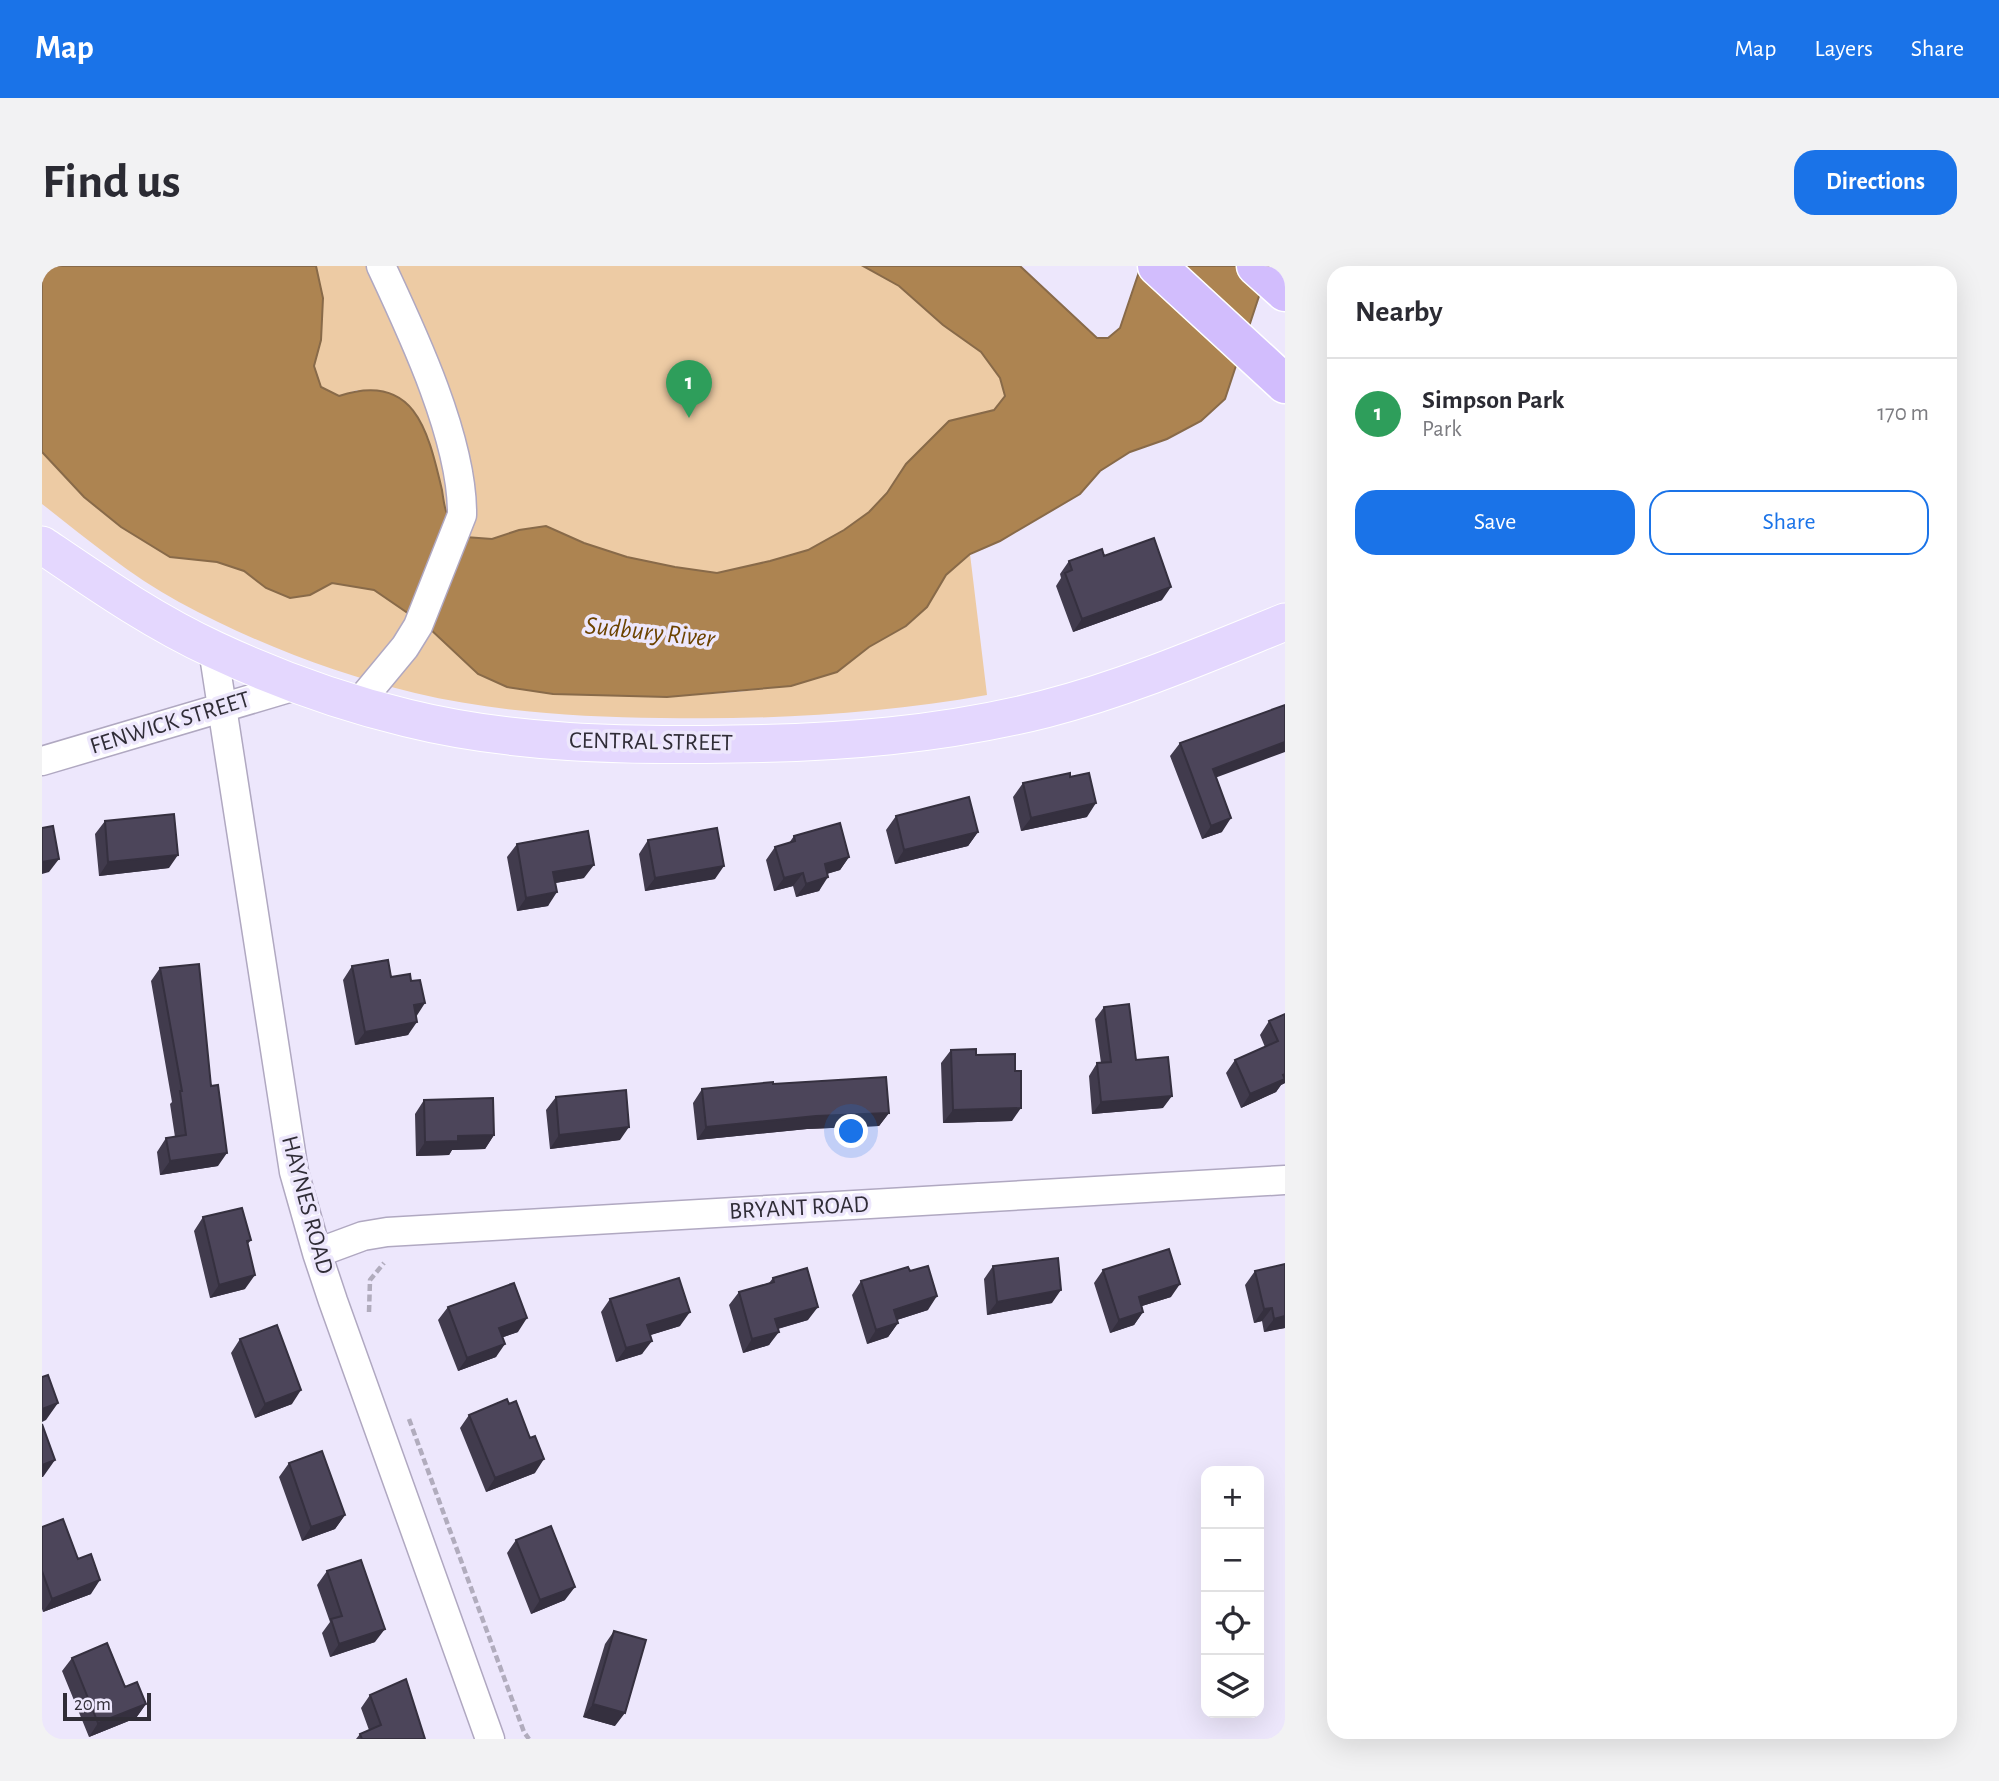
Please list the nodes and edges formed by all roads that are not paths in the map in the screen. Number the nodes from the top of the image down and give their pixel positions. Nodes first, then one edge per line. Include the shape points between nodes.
1 (381, 266) edge
2 (1157, 266) edge
3 (1256, 266) edge
4 (1285, 292) edge
5 (1285, 384) edge
6 (42, 545) edge
7 (1285, 622) edge
8 (213, 649) junction
9 (299, 685) junction
10 (357, 705) junction
11 (222, 707) junction
12 (42, 761) edge
13 (1285, 1180) edge
14 (317, 1253) junction
15 (490, 1739) edge

1 - 10 street via 417,345 445,424 457,466 462,515 418,626
2 - 5 highway
3 - 4 highway
6 - 8 main road, CENTRAL STREET via 119,597
7 - 10 main road, CENTRAL STREET via 1157,673 1047,708 881,738 689,745 573,741 467,729
8 - 9 main road, CENTRAL STREET
8 - 11 street, HAYNES ROAD
9 - 10 main road, CENTRAL STREET
9 - 11 street, FENWICK STREET
11 - 12 street, FENWICK STREET
11 - 14 street, HAYNES ROAD via 285,1122
13 - 14 street, BRYANT ROAD via 379,1233
14 - 15 street, HAYNES ROAD

